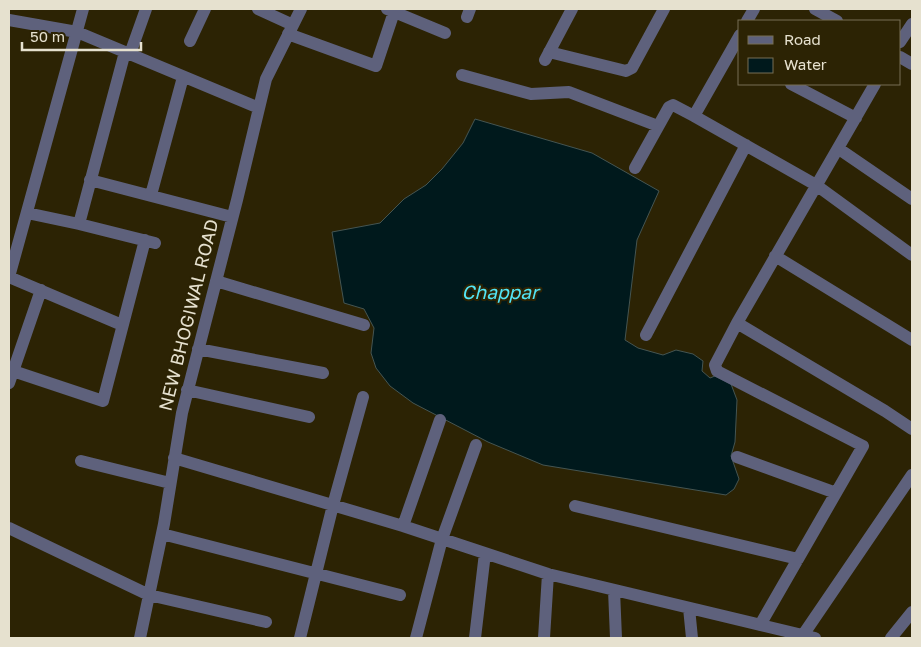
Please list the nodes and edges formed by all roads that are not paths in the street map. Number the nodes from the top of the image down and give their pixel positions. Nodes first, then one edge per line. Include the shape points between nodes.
1 (83, 9) edge
2 (146, 9) edge
3 (205, 9) edge
4 (258, 9) edge
5 (301, 9) edge
6 (572, 9) edge
7 (664, 9) edge
8 (754, 9) edge
9 (815, 9) edge
10 (390, 10) edge
11 (9, 20) edge
12 (748, 20) edge
13 (835, 20) edge
14 (912, 24) edge
15 (290, 30) junction
16 (77, 32) junction
17 (445, 33) dead end
18 (738, 39) edge
19 (901, 40) edge
20 (190, 41) dead end
21 (127, 53) junction
22 (901, 58) edge
23 (912, 64) edge
24 (462, 74) dead end
25 (183, 77) junction
26 (793, 85) edge
27 (874, 85) edge
28 (258, 108) junction
29 (694, 116) junction
30 (856, 118) junction
31 (658, 126) junction
32 (746, 145) junction
33 (839, 149) junction
34 (635, 168) dead end
35 (90, 180) junction
36 (816, 185) junction
37 (151, 195) junction
38 (912, 199) edge
39 (27, 213) junction
40 (232, 216) junction
41 (79, 224) junction
42 (775, 256) junction
43 (912, 256) edge
44 (9, 277) edge
45 (216, 281) junction
46 (42, 290) junction
47 (737, 323) junction
48 (122, 325) junction
49 (364, 325) dead end
50 (646, 335) dead end
51 (912, 340) edge
52 (198, 349) junction
53 (13, 355) edge
54 (323, 373) dead end
55 (11, 377) edge
56 (187, 390) junction
57 (363, 397) dead end
58 (309, 417) dead end
59 (440, 420) dead end
60 (912, 429) edge
61 (476, 445) dead end
62 (737, 457) dead end
63 (174, 458) junction
64 (81, 461) dead end
65 (912, 475) edge
66 (170, 484) junction
67 (836, 493) junction
68 (332, 505) junction
69 (575, 506) dead end
70 (403, 526) junction
71 (10, 528) edge
72 (162, 534) junction
73 (442, 539) junction
74 (485, 553) junction
75 (798, 559) junction
76 (316, 573) junction
77 (548, 574) junction
78 (614, 590) junction
79 (149, 595) junction
80 (400, 595) dead end
81 (689, 608) junction
82 (912, 612) edge
83 (266, 622) dead end
84 (760, 625) junction
85 (809, 637) edge
86 (140, 638) edge
87 (300, 638) edge
88 (416, 638) edge
89 (475, 638) edge
90 (544, 638) edge
91 (616, 638) edge
92 (692, 638) edge
93 (891, 638) edge

1 - 16 street
2 - 21 street
3 - 20 street
4 - 15 street
5 - 15 street, NEW BHOGIWAL ROAD
6 - 7 street via 547,56 626,71 632,68
8 - 12 street
9 - 13 street
10 - 15 street via 376,66
10 - 17 street
11 - 16 street
14 - 19 street
15 - 28 street, NEW BHOGIWAL ROAD via 266,79
16 - 21 street
16 - 39 street
18 - 29 street
21 - 25 street
21 - 35 street
22 - 23 street
24 - 31 street via 531,94 569,92
25 - 28 street
25 - 37 street
26 - 30 street
27 - 30 street
28 - 40 street, NEW BHOGIWAL ROAD
29 - 31 street via 673,105
29 - 32 street
30 - 33 street
31 - 34 street
32 - 36 street
32 - 50 street
33 - 36 street
33 - 38 street
35 - 37 street
35 - 41 street
36 - 42 street
36 - 43 street
37 - 40 street
39 - 41 street
39 - 44 street
40 - 45 street, NEW BHOGIWAL ROAD
41 - 48 street via 150,242
42 - 47 street
42 - 51 street
44 - 46 street
45 - 49 street
45 - 52 street, NEW BHOGIWAL ROAD
46 - 48 street
46 - 53 street
47 - 60 street
47 - 67 street via 715,365 717,370 863,446
48 - 55 street via 103,402
52 - 54 street
52 - 56 street, NEW BHOGIWAL ROAD
53 - 55 street
56 - 58 street
56 - 63 street, NEW BHOGIWAL ROAD
57 - 68 street
59 - 70 street
61 - 73 street
62 - 67 street
63 - 66 street, NEW BHOGIWAL ROAD
63 - 68 street
64 - 66 street
65 - 85 street
66 - 72 street, NEW BHOGIWAL ROAD
67 - 75 street
68 - 70 street
68 - 76 street
69 - 75 street
70 - 73 street
71 - 79 street
72 - 76 street
72 - 79 street, NEW BHOGIWAL ROAD
73 - 74 street
73 - 88 street
74 - 77 street
74 - 89 street
75 - 84 street
76 - 80 street
76 - 87 street
77 - 78 street
77 - 90 street
78 - 81 street
78 - 91 street
79 - 83 street
79 - 86 street, NEW BHOGIWAL ROAD
81 - 84 street
81 - 92 street
82 - 93 street
84 - 85 street

